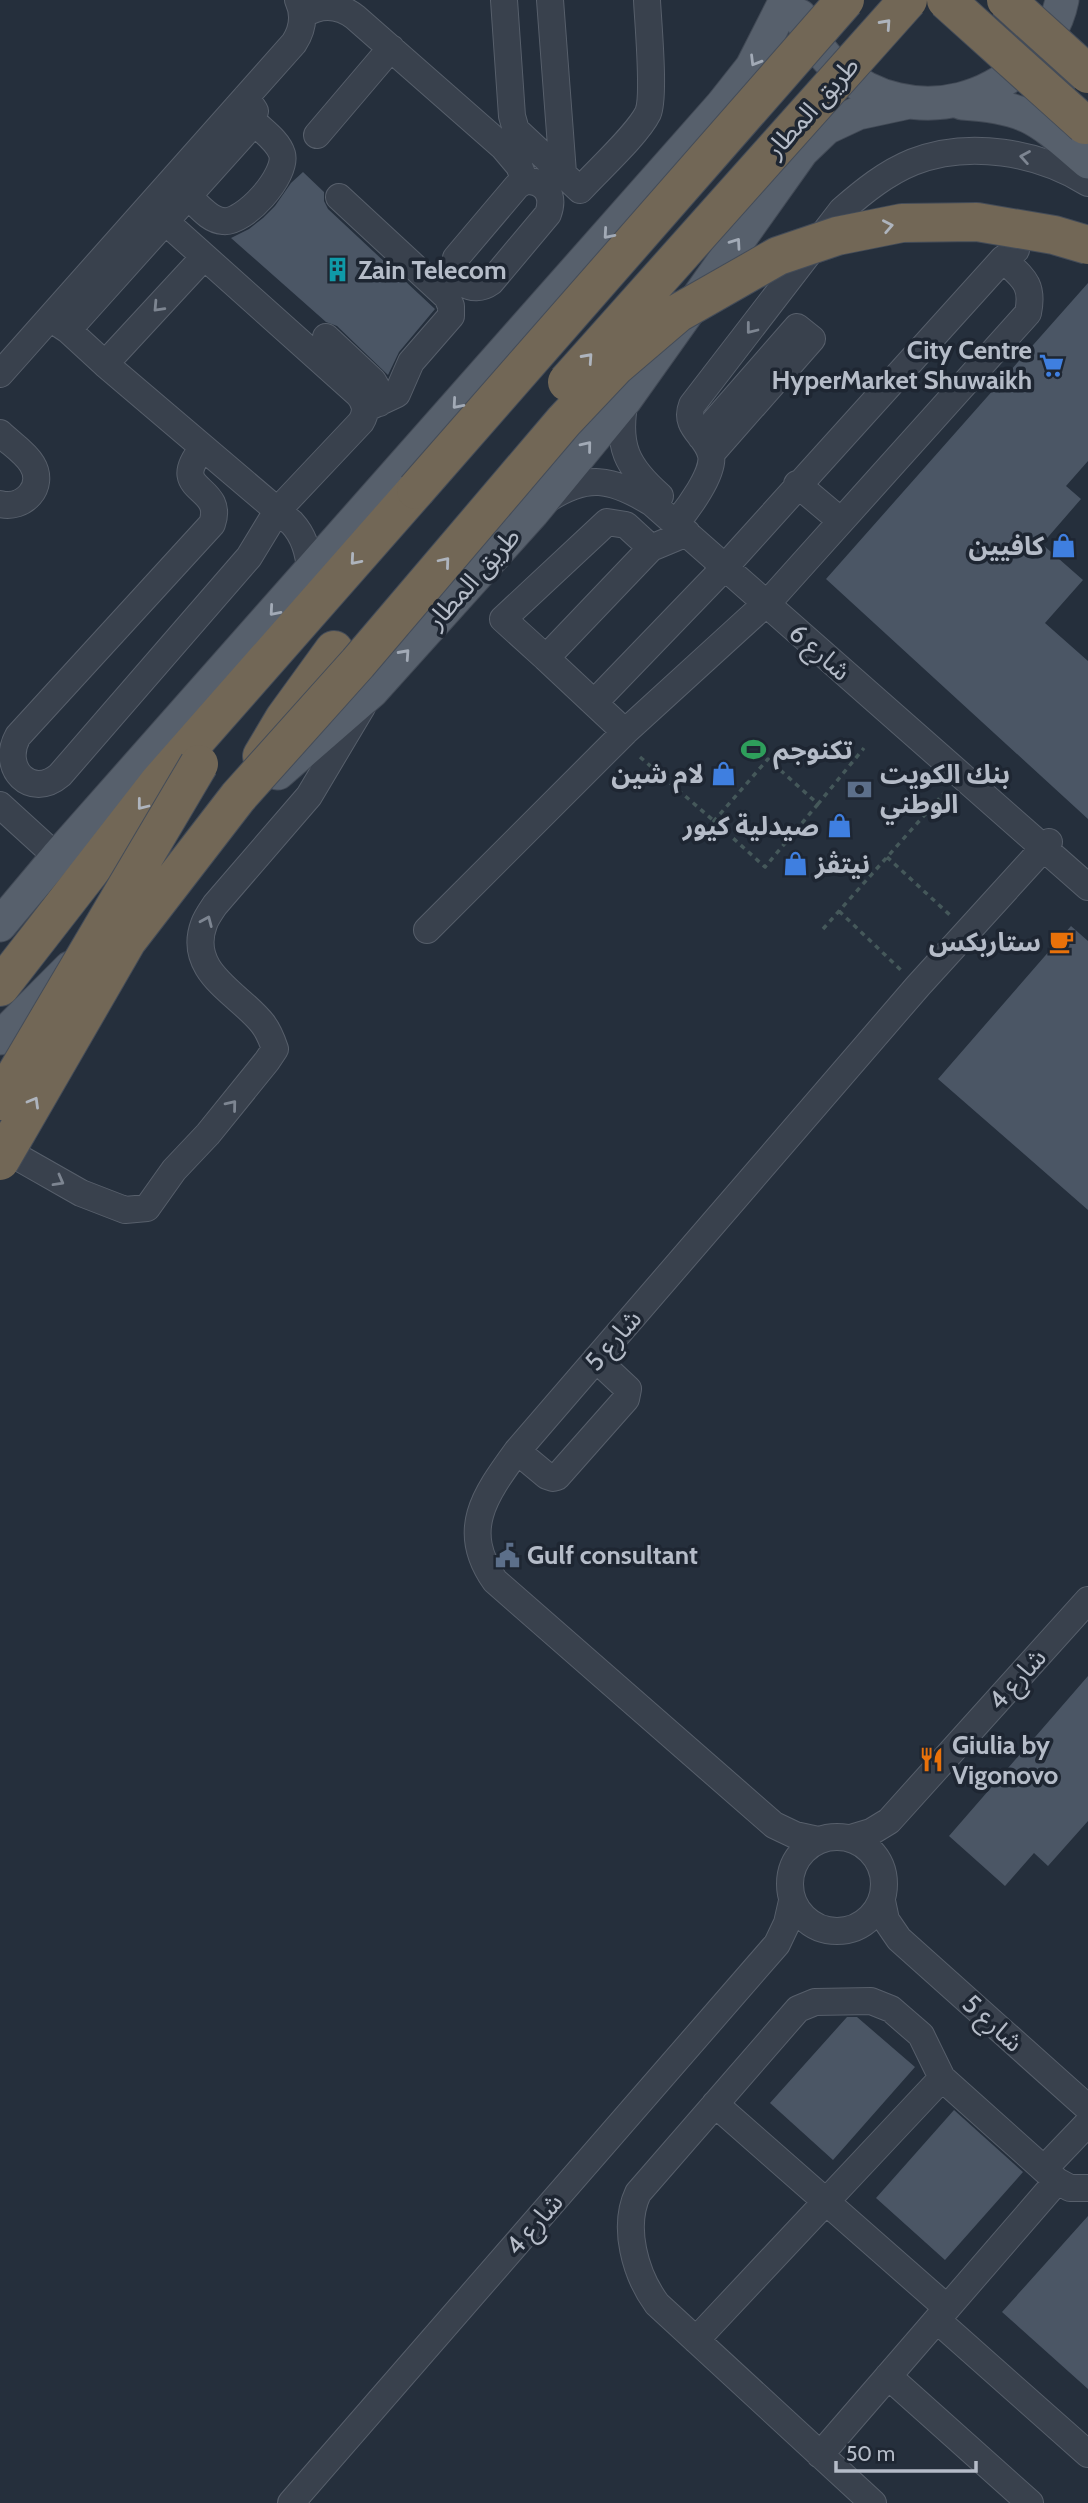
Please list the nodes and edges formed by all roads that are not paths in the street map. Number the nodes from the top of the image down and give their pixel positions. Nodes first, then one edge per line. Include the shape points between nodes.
1 (504, 0) edge
2 (550, 0) edge
3 (647, 0) edge
4 (786, 0) edge
5 (795, 0) edge
6 (845, 0) edge
7 (908, 0) edge
8 (946, 0) edge
9 (1006, 0) edge
10 (1062, 0) edge
11 (1069, 0) edge
12 (300, 8) edge
13 (391, 48) junction
14 (1088, 52) edge
15 (1088, 74) edge
16 (909, 102) junction
17 (953, 102) junction
18 (250, 110) junction
19 (1088, 128) edge
20 (317, 135) dead end
21 (1088, 162) edge
22 (563, 173) junction
23 (525, 181) dead end
24 (1088, 183) edge
25 (189, 197) junction
26 (340, 197) dead end
27 (158, 214) junction
28 (1088, 238) edge
29 (1088, 244) edge
30 (204, 257) junction
31 (1003, 259) junction
32 (59, 324) junction
33 (326, 337) dead end
34 (105, 365) junction
35 (0, 374) edge
36 (625, 400) junction
37 (372, 406) junction
38 (0, 433) edge
39 (204, 459) junction
40 (797, 484) junction
41 (0, 504) edge
42 (278, 510) junction
43 (533, 512) junction
44 (841, 521) junction
45 (682, 524) junction
46 (340, 537) junction
47 (651, 548) junction
48 (728, 563) junction
49 (310, 571) junction
50 (769, 600) junction
51 (299, 624) junction
52 (546, 658) junction
53 (372, 691) junction
54 (594, 703) junction
55 (625, 732) junction
56 (238, 797) junction
57 (3, 814) edge
58 (1047, 845) junction
59 (57, 857) junction
60 (1088, 877) edge
61 (1088, 887) edge
62 (0, 925) edge
63 (426, 930) dead end
64 (0, 986) edge
65 (0, 1038) edge
66 (0, 1101) edge
67 (0, 1147) edge
68 (0, 1161) edge
69 (596, 1359) junction
70 (517, 1451) junction
71 (1088, 1600) edge
72 (889, 1821) junction
73 (774, 1825) junction
74 (851, 1838) junction
75 (818, 1840) junction
76 (881, 1865) junction
77 (791, 1868) junction
78 (792, 1901) junction
79 (882, 1901) junction
80 (818, 1928) junction
81 (854, 1929) junction
82 (899, 1938) junction
83 (777, 1944) junction
84 (942, 2078) junction
85 (715, 2104) junction
86 (1088, 2108) edge
87 (1088, 2123) edge
88 (1051, 2175) junction
89 (1088, 2188) edge
90 (826, 2202) junction
91 (942, 2314) junction
92 (696, 2340) junction
93 (888, 2376) junction
94 (1088, 2454) edge
95 (820, 2455) junction
96 (291, 2503) edge
97 (873, 2503) edge
98 (1030, 2503) edge

1 - 22 street via 516,130
2 - 22 street
3 - 22 street via 649,110 580,190
4 -> 46 main road via 752,66 722,105
5 - 16 main road via 806,29 832,64 868,90
6 -> 51 highway, طريق المطار, bridge
56 -> 7 highway, طريق المطار, bridge via 284,719 334,650
8 - 19 highway, bridge
9 - 15 highway, bridge
10 - 17 main road via 1048,35 1031,60 995,87
11 - 14 main road via 1080,41
12 - 13 street via 338,8
12 - 18 street via 303,26
13 - 20 street
13 - 23 street via 503,147
16 - 17 main road
36 -> 16 main road, طريق المطار via 802,150 826,128 858,113
17 - 21 main road via 996,105 1024,113 1051,129
18 - 25 street
18 - 25 street via 282,154 278,177 233,221 214,219
18 - 27 street
24 -> 45 street via 1037,159 977,151 914,162 866,189 842,210 692,405 690,419 706,446 709,472
25 - 27 street
26 - 37 street via 447,297 451,306 448,320 411,362 397,394
27 - 30 street
27 - 32 street
28 - 31 street via 1075,227 1055,226
56 -> 29 highway, bridge via 564,421 616,366 678,313 778,256 837,236 902,223 977,222
30 -> 34 street
30 - 37 street
31 - 40 street
31 - 44 street via 1028,285 1028,313
32 - 34 street
32 - 35 street
33 - 37 street via 373,381 379,395
34 - 39 street
43 -> 36 main road, طريق المطار
36 - 45 street, شارع 6 via 622,426 631,466
37 - 42 street
38 - 41 street via 30,461 36,478 25,501
39 - 42 street
39 - 42 street via 193,460 189,474 212,502 212,524 18,736 11,751 17,774 39,784 60,775 249,558
40 - 44 street
40 - 48 street
42 - 46 street
42 - 49 street via 306,545
43 - 45 street, شارع 6 via 556,494 596,481 628,489
53 -> 43 main road, طريق المطار
44 - 50 street
45 - 47 street
45 - 48 street, شارع 6
46 - 49 main road
47 - 52 street
47 - 52 street via 626,525 607,522 503,619
48 - 50 street, شارع 6
48 - 54 street
49 -> 59 main road
50 - 55 street
50 - 58 street, شارع 6
50 - 58 street, شارع 6 via 961,774
51 -> 64 highway via 160,781
51 - 66 highway, bridge via 200,764
52 - 54 street
53 - 65 main road, طريق المطار via 157,879
67 -> 53 street via 80,1193 125,1210 147,1208 208,1134 275,1049 261,1022 210,973 201,950 203,925 309,796
54 - 55 street
55 - 63 street
68 -> 56 highway, bridge via 127,941
57 - 59 street
58 - 60 street, شارع 6
58 - 61 street, شارع 6
58 - 69 street, شارع 5 via 918,986
59 - 62 main road
69 - 70 street, شارع 5
69 - 70 street via 625,1386 629,1392 626,1399 557,1477 547,1476
70 - 73 street, شارع 5 via 489,1491 478,1520 481,1555 491,1575
71 - 72 street, شارع 4
72 - 74 street, شارع 4
72 - 76 street, شارع 4
73 - 75 street, شارع 5
73 - 77 street, شارع 5
74 - 75 street
74 - 76 street via 869,1848
75 - 77 street via 802,1851
76 - 79 street
77 - 78 street
78 - 80 street via 802,1917
78 - 83 street, شارع 4
79 - 81 street via 871,1918
79 - 82 street, شارع 5 via 886,1920
80 - 81 street
80 - 83 street, شارع 4
81 - 82 street, شارع 5
82 - 86 street, شارع 5
83 - 96 street, شارع 4
84 - 85 street via 921,2035 884,2005 815,2002 794,2014
84 - 88 street
84 - 90 street
85 - 90 street
85 - 92 street via 644,2184 631,2213 644,2283 665,2312
87 - 88 street
88 - 89 street via 1070,2188
88 - 91 street
90 - 91 street
90 - 92 street
91 - 93 street
91 - 94 street
92 - 95 street
93 - 95 street
93 - 98 street
95 - 97 street

